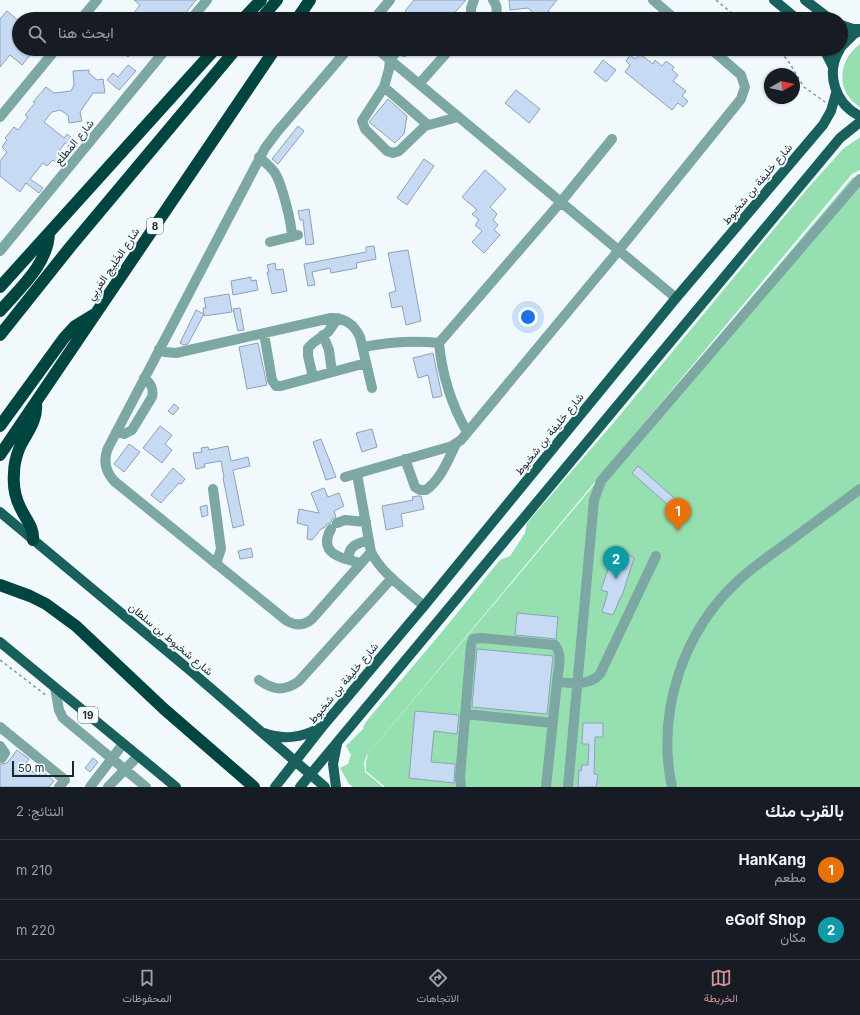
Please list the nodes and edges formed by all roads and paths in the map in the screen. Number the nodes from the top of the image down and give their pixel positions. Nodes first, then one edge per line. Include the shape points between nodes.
1 (97, 0) edge
2 (207, 0) edge
3 (260, 0) edge
4 (277, 0) edge
5 (310, 0) edge
6 (390, 0) edge
7 (474, 0) edge
8 (493, 0) edge
9 (653, 0) edge
10 (716, 0) edge
11 (774, 0) edge
12 (805, 0) edge
13 (813, 4) edge
14 (87, 12) edge
15 (197, 12) edge
16 (249, 12) edge
17 (268, 12) edge
18 (301, 12) edge
19 (380, 12) edge
20 (470, 12) edge
21 (496, 12) edge
22 (667, 12) edge
23 (731, 12) edge
24 (789, 12) edge
25 (822, 12) edge
26 (848, 27) edge
27 (860, 30) edge
28 (848, 39) edge
29 (50, 56) edge
30 (160, 56) edge
31 (209, 56) edge
32 (230, 56) edge
33 (270, 56) edge
34 (342, 56) edge
35 (385, 56) edge
36 (393, 56) edge
37 (444, 56) edge
38 (719, 56) edge
39 (783, 56) edge
40 (828, 56) edge
41 (836, 56) edge
42 (390, 60) junction
43 (833, 67) junction
44 (419, 84) junction
45 (384, 87) junction
46 (836, 92) junction
47 (832, 108) junction
48 (860, 116) edge
49 (0, 117) edge
50 (458, 117) junction
51 (860, 122) edge
52 (428, 125) junction
53 (612, 139) dead end
54 (259, 157) junction
55 (859, 181) edge
56 (560, 203) junction
57 (49, 233) junction
58 (270, 242) dead end
59 (619, 250) junction
60 (0, 251) edge
61 (0, 287) edge
62 (676, 298) junction
63 (0, 311) edge
64 (96, 313) junction
65 (338, 318) junction
66 (264, 334) junction
67 (0, 335) edge
68 (323, 336) junction
69 (439, 343) junction
70 (362, 347) junction
71 (159, 349) junction
72 (366, 363) junction
73 (332, 372) junction
74 (313, 377) junction
75 (144, 378) junction
76 (372, 388) dead end
77 (36, 403) junction
78 (0, 426) edge
79 (116, 432) junction
80 (467, 432) junction
81 (456, 444) junction
82 (0, 455) edge
83 (405, 460) junction
84 (357, 474) junction
85 (345, 477) dead end
86 (214, 488) dead end
87 (860, 489) edge
88 (0, 512) edge
89 (366, 522) junction
90 (33, 540) junction
91 (369, 540) junction
92 (371, 552) junction
93 (656, 556) dead end
94 (349, 560) junction
95 (361, 563) junction
96 (216, 564) junction
97 (392, 578) junction
98 (0, 585) edge
99 (424, 606) junction
100 (0, 642) edge
101 (259, 680) dead end
102 (557, 682) junction
103 (578, 683) junction
104 (55, 688) junction
105 (465, 714) junction
106 (553, 723) junction
107 (323, 726) junction
108 (4, 730) edge
109 (260, 732) junction
110 (338, 740) junction
111 (0, 742) edge
112 (123, 744) junction
113 (0, 746) edge
114 (138, 756) junction
115 (2, 758) dead end
116 (112, 758) junction
117 (295, 762) junction
118 (125, 769) junction
119 (310, 775) junction
120 (62, 784) edge
121 (73, 787) edge
122 (90, 787) edge
123 (108, 787) edge
124 (146, 787) edge
125 (176, 787) edge
126 (254, 787) edge
127 (275, 787) edge
128 (300, 787) edge
129 (325, 787) edge
130 (336, 787) edge
131 (462, 787) edge
132 (546, 787) edge
133 (568, 787) edge
134 (672, 787) edge

1 - 14 street
2 - 15 street
3 - 16 highway
4 - 17 highway
5 - 18 highway
6 - 19 street
7 - 20 street
8 - 21 street via 497,6
9 - 22 street
10 - 23 path
11 - 24 main road
12 - 13 main road
13 - 25 main road
26 - 27 main road
27 - 28 main road
29 - 49 street
30 - 60 street, شارع المَطلَع
31 - 57 highway
32 - 67 highway
33 - 64 highway, شارع الخَلِيج العَربِي / 8
34 - 54 street
35 - 42 street
36 - 42 street
37 - 44 street
38 - 59 street via 741,75 745,87 741,99
39 - 47 path via 804,87
40 - 43 main road
41 - 43 main road
42 - 44 street
42 - 45 street
43 - 46 main road
44 - 50 street
45 - 52 street
45 - 52 street via 363,118 362,124 387,151 396,152
46 - 47 main road, شارع خليفة بن شخبوط
46 - 48 main road via 844,104
47 - 62 main road, شارع خليفة بن شخبوط via 823,125
50 - 52 street
50 - 56 street
51 - 110 main road via 840,138
53 - 56 street
54 - 58 street via 277,176 295,236
54 - 71 street
55 - 103 street via 601,481 594,500
56 - 59 street
56 - 69 street
57 - 61 highway
57 - 63 highway via 48,246 43,258
59 - 62 street
59 - 80 street
62 - 99 main road, شارع خليفة بن شخبوط
64 - 77 highway, شارع الخَلِيج العَربِي / 8
64 - 78 highway via 82,321 64,338
65 - 66 street
65 - 68 street
65 - 70 street via 346,320 357,330
66 - 71 street via 176,353
66 - 74 street via 274,384 281,386
68 - 73 street via 329,350
68 - 74 street via 310,345 307,352
69 - 70 street via 397,342
69 - 80 street via 447,389
70 - 72 street
71 - 75 street
72 - 73 street
72 - 76 street
73 - 74 street
75 - 79 street
75 - 79 street via 151,385 152,397 132,430 124,434
77 - 82 highway, شارع الخَلِيج العَربِي / 8
77 - 90 highway via 35,417 19,449 14,474 18,501 32,528
79 - 96 street via 105,454 109,475
80 - 81 street
81 - 83 street
81 - 83 street via 442,471 426,490 415,487
83 - 84 street
84 - 85 street
84 - 89 street
86 - 96 street via 221,549
87 - 134 street via 749,571 720,599 704,621 684,658 671,702 668,749
88 - 90 main road, شارع شخبوط بن سلطان
89 - 91 street
89 - 94 street via 345,520 328,532 330,550 336,556
90 - 109 main road, شارع شخبوط بن سلطان
91 - 92 street
91 - 94 street via 353,546 349,552
92 - 95 street
92 - 97 street
93 - 103 street via 600,674 590,682
94 - 95 street
95 - 96 street via 308,623 297,625 286,621
97 - 99 street
97 - 101 street via 299,681 281,689 268,686
98 - 126 highway via 46,604 76,626 164,709
99 - 107 main road, شارع خليفة بن شخبوط
100 - 104 main road, 19
102 - 103 street
102 - 105 street via 560,657 555,646 473,639
102 - 106 street
103 - 133 street
104 - 112 main road, 19
104 - 116 street via 63,718
105 - 106 street
105 - 131 street via 460,777
106 - 132 street
107 - 109 main road via 293,737 273,736
107 - 117 main road, شارع خليفة بن شخبوط
108 - 111 street
108 - 120 street
109 - 117 main road, شارع شخبوط بن سلطان
110 - 119 main road
110 - 130 main road via 333,764
112 - 114 main road, 19
112 - 116 street
113 - 115 street via 5,751
114 - 118 street
114 - 125 main road, 19
116 - 118 street
116 - 122 street
117 - 119 main road, شارع شخبوط بن سلطان
117 - 127 main road, شارع خليفة بن شخبوط
118 - 123 street
118 - 124 street
119 - 128 main road
119 - 129 main road, شارع شخبوط بن سلطان
120 - 121 street

